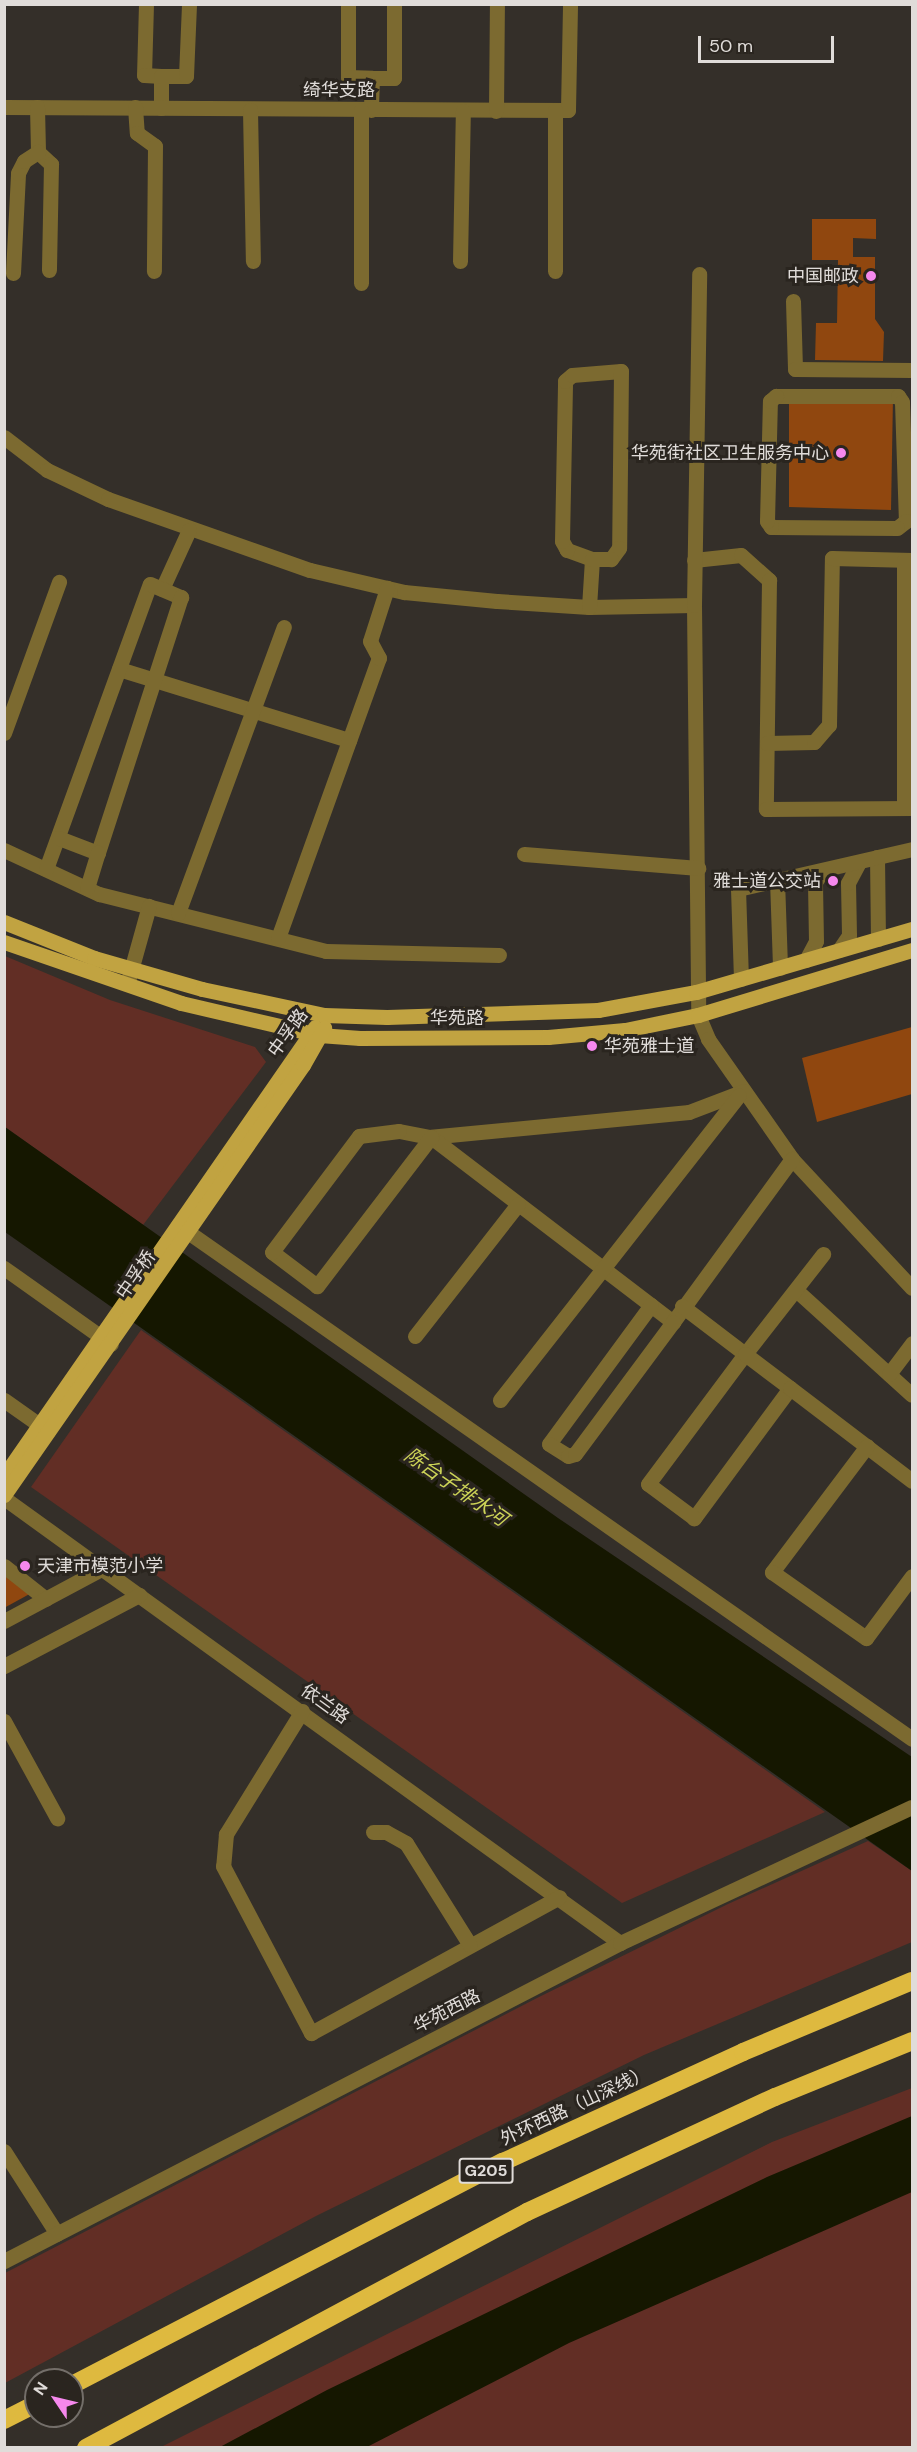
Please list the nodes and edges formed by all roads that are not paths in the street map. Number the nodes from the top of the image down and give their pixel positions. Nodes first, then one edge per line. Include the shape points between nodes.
1 (146, 4) edge
2 (189, 4) edge
3 (348, 4) edge
4 (394, 4) edge
5 (497, 4) edge
6 (570, 4) edge
7 (161, 76) junction
8 (372, 78) junction
9 (4, 107) edge
10 (38, 107) junction
11 (135, 107) junction
12 (161, 108) junction
13 (250, 110) junction
14 (366, 110) junction
15 (555, 110) junction
16 (462, 111) junction
17 (496, 111) junction
18 (38, 152) junction
19 (253, 261) dead end
20 (460, 261) dead end
21 (49, 270) dead end
22 (154, 271) dead end
23 (555, 271) dead end
24 (13, 273) dead end
25 (699, 274) dead end
26 (360, 283) dead end
27 (793, 301) dead end
28 (912, 370) edge
29 (4, 437) edge
30 (909, 462) edge
31 (189, 530) junction
32 (592, 559) junction
33 (694, 560) junction
34 (908, 560) edge
35 (58, 582) dead end
36 (387, 588) junction
37 (162, 589) junction
38 (694, 605) junction
39 (589, 607) junction
40 (284, 627) dead end
41 (119, 669) junction
42 (154, 680) junction
43 (253, 710) junction
44 (4, 734) edge
45 (349, 740) junction
46 (766, 743) junction
47 (908, 808) edge
48 (59, 838) junction
49 (912, 849) edge
50 (4, 850) edge
51 (98, 853) junction
52 (524, 854) dead end
53 (877, 857) junction
54 (859, 862) junction
55 (698, 868) junction
56 (46, 869) junction
57 (823, 870) junction
58 (777, 880) junction
59 (87, 888) junction
60 (149, 906) junction
61 (178, 913) junction
62 (4, 922) edge
63 (912, 929) edge
64 (278, 938) junction
65 (878, 939) junction
66 (4, 942) edge
67 (839, 950) junction
68 (912, 950) edge
69 (499, 955) dead end
70 (806, 960) junction
71 (780, 968) junction
72 (132, 970) junction
73 (741, 979) junction
74 (126, 987) junction
75 (696, 992) junction
76 (266, 1003) junction
77 (324, 1015) junction
78 (698, 1015) junction
79 (366, 1016) junction
80 (317, 1035) junction
81 (360, 1038) junction
82 (298, 1062) junction
83 (744, 1091) junction
84 (431, 1137) junction
85 (792, 1159) junction
86 (518, 1204) junction
87 (181, 1232) junction
88 (823, 1254) dead end
89 (600, 1266) junction
90 (4, 1269) edge
91 (912, 1288) edge
92 (796, 1290) junction
93 (651, 1305) junction
94 (681, 1306) junction
95 (673, 1322) junction
96 (110, 1335) junction
97 (415, 1336) dead end
98 (912, 1344) edge
99 (745, 1354) junction
100 (889, 1374) junction
101 (790, 1388) junction
102 (912, 1395) edge
103 (4, 1400) edge
104 (500, 1400) dead end
105 (46, 1429) junction
106 (867, 1446) junction
107 (4, 1476) edge
108 (912, 1481) edge
109 (4, 1497) edge
110 (4, 1566) edge
111 (101, 1569) junction
112 (912, 1576) edge
113 (139, 1595) junction
114 (46, 1599) junction
115 (4, 1621) edge
116 (4, 1666) edge
117 (302, 1711) junction
118 (4, 1721) edge
119 (912, 1739) edge
120 (912, 1807) edge
121 (57, 1818) dead end
122 (373, 1832) dead end
123 (559, 1897) junction
124 (620, 1943) junction
125 (470, 1945) junction
126 (912, 1981) edge
127 (912, 2041) edge
128 (4, 2151) edge
129 (57, 2234) junction
130 (4, 2261) edge
131 (84, 2379) edge
132 (24, 2410) edge
133 (4, 2420) edge
134 (86, 2448) edge

1 - 7 street via 144,75
2 - 7 street via 186,76
3 - 8 street via 348,77
4 - 8 street via 394,78
5 - 17 street
6 - 15 street via 568,110
7 - 12 street
8 - 14 street
9 - 10 street, 绮华支路
10 - 11 street, 绮华支路
10 - 18 street
11 - 12 street, 绮华支路
11 - 22 street via 137,134 155,146
12 - 13 street, 绮华支路
13 - 14 street, 绮华支路
13 - 19 street
14 - 16 street, 绮华支路
14 - 26 street
15 - 17 street, 绮华支路
15 - 23 street
16 - 17 street, 绮华支路
16 - 20 street
18 - 21 street via 51,164
18 - 24 street via 24,161 18,173
25 - 33 street
27 - 28 street via 795,369
29 - 31 street via 47,470
30 - 30 street via 906,521 897,528 771,527 767,521 770,401 776,396 898,396
31 - 36 street via 300,567
31 - 37 street
32 - 32 street via 567,550 562,541 565,381 572,375 621,371 619,548 611,559
32 - 39 street
33 - 38 street
33 - 46 street via 741,555 769,580
34 - 46 street via 832,558 829,725 814,742
34 - 47 street
35 - 44 street
36 - 39 street
36 - 45 street via 370,641 379,658
37 - 41 street via 150,584
37 - 42 street via 181,597
38 - 39 street
38 - 55 street
40 - 43 street
41 - 42 street
41 - 48 street
42 - 43 street
42 - 51 street
43 - 45 street
43 - 61 street
45 - 64 street
46 - 47 street via 766,809
48 - 51 street
48 - 56 street
49 - 53 street
50 - 56 street
51 - 59 street
52 - 55 street
53 - 54 street
53 - 65 street
54 - 57 street
54 - 67 street via 848,883 849,934
55 - 75 street
56 - 59 street
57 - 58 street
57 - 70 street via 815,882 816,942
58 - 71 street
58 - 73 street via 738,890
59 - 60 street
60 - 61 street
60 - 72 street
61 - 64 street
62 - 72 main road, 华苑路
63 - 65 main road, 华苑路
64 - 69 street via 326,951
65 - 67 main road, 华苑路
66 - 74 main road, 华苑路
67 - 70 main road, 华苑路
68 - 78 main road, 华苑路
70 - 71 main road, 华苑路
71 - 73 main road, 华苑路
72 - 74 street
72 - 76 main road, 华苑路
73 - 75 main road, 华苑路
74 - 80 main road, 华苑路
75 - 78 street
75 - 79 main road, 华苑路 via 598,1010 525,1016
76 - 77 main road, 华苑路
76 - 80 main road via 295,1017
77 - 79 main road, 华苑路
77 - 80 main road, 中孚路
78 - 81 main road, 华苑路 via 625,1030 548,1037
78 - 83 street via 708,1040
79 - 80 main road
80 - 81 main road, 华苑路
80 - 82 main road, 中孚路
81 - 82 main road via 327,1046
82 - 87 main road, 中孚路
83 - 84 street via 689,1112
83 - 85 street
83 - 89 street via 720,1114
84 - 84 street via 399,1131 359,1136 272,1252 317,1286
84 - 86 street
85 - 91 street
85 - 94 street
86 - 89 street
86 - 97 street
87 - 96 main road, 中孚桥
87 - 119 street
88 - 92 street
89 - 93 street
89 - 104 street
90 - 96 street
92 - 99 street
92 - 100 street
93 - 95 street
93 - 95 street via 549,1444 568,1456 575,1454
94 - 95 street
94 - 99 street
96 - 105 main road
98 - 100 street
99 - 101 street
99 - 101 street via 648,1484 694,1518
100 - 102 street
101 - 106 street
103 - 105 street
105 - 107 main road
105 - 109 main road
106 - 108 street
106 - 112 street via 771,1572 866,1638
109 - 111 street, 依兰路
110 - 114 street
111 - 113 street, 依兰路
111 - 114 street
113 - 116 street
113 - 117 street, 依兰路
114 - 115 street
117 - 123 street, 依兰路
117 - 125 street via 226,1834 223,1866 311,2033
118 - 121 street
120 - 124 street, 华苑西路
122 - 125 street via 386,1832 406,1843
123 - 124 street, 依兰路
123 - 125 street
124 - 129 street, 华苑西路
126 - 131 highway, 外环西路（山深线） / G205 via 743,2052 503,2162
127 - 134 highway via 775,2097 527,2212
128 - 129 street
129 - 130 street, 华苑西路
132 - 133 highway

